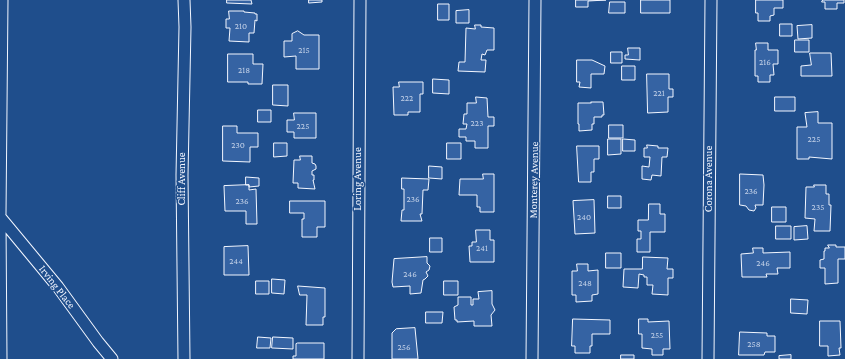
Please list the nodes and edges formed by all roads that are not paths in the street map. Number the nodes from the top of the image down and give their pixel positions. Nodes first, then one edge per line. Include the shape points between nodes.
1 (2, 0) edge
2 (184, 0) edge
3 (360, 0) edge
4 (535, 0) edge
5 (711, 0) edge
6 (0, 216) edge
7 (0, 222) edge
8 (1, 359) edge
9 (112, 359) edge
10 (184, 359) edge
11 (358, 359) edge
12 (532, 359) edge
13 (708, 359) edge

1 - 6 street
2 - 10 street, Cliff Avenue
3 - 11 street, Loring Avenue
4 - 12 street, Monterey Avenue
5 - 13 street, Corona Avenue
6 - 9 street, Irving Place
7 - 8 street

